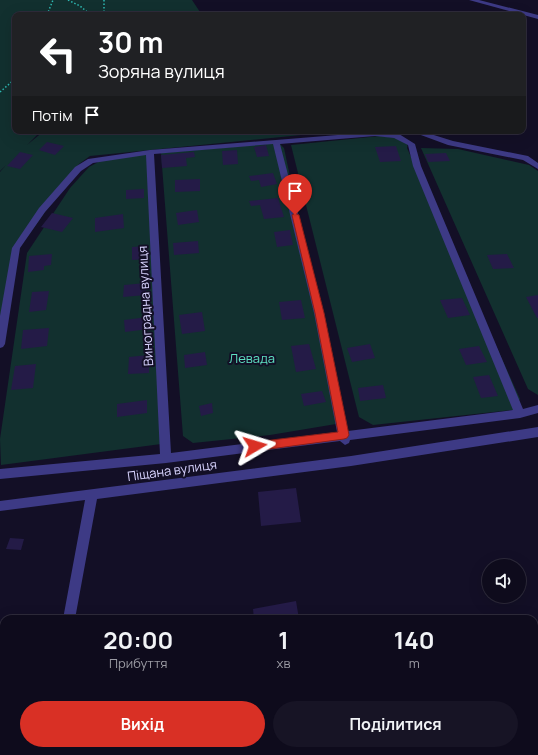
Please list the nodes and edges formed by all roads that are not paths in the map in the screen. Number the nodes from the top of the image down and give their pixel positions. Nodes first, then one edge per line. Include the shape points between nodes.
1 (472, 0) edge
2 (519, 12) edge
3 (526, 14) edge
4 (538, 17) edge
5 (423, 134) edge
6 (276, 142) junction
7 (150, 152) junction
8 (538, 167) edge
9 (0, 344) edge
10 (538, 409) edge
11 (520, 414) junction
12 (538, 432) edge
13 (344, 438) junction
14 (166, 458) junction
15 (0, 474) edge
16 (92, 495) junction
17 (0, 506) edge
18 (70, 615) edge

1 - 2 street
3 - 4 street
5 - 8 street via 451,143 525,158
6 - 7 street
6 - 11 street via 375,134 396,136 411,144 423,180
6 - 13 street via 319,313
7 - 9 street via 91,161 78,169 53,198 16,248
7 - 14 street, Виноградна вулиця
10 - 11 street
11 - 13 street
12 - 16 street, Піщана вулиця
13 - 14 street
14 - 15 street
16 - 17 street, Піщана вулиця
16 - 18 street

